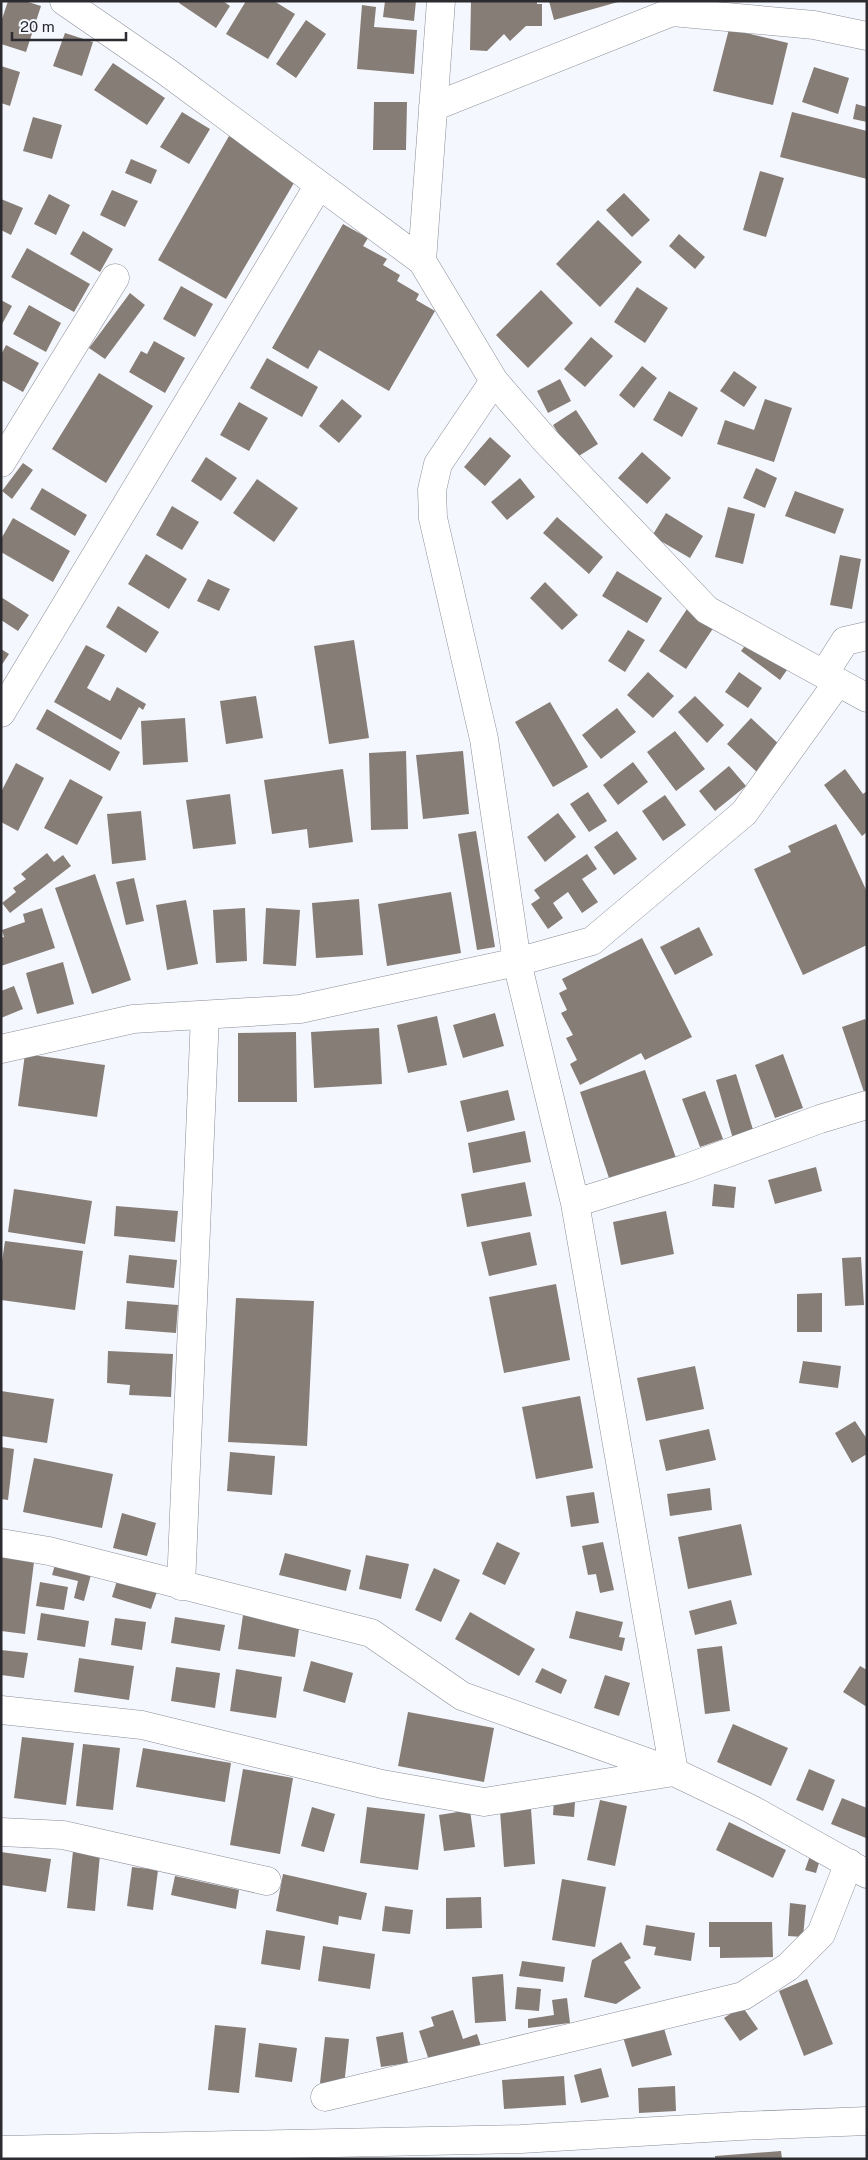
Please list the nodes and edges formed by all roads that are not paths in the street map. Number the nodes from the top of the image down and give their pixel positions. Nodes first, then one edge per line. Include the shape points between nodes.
1 (64, 1) edge
2 (441, 1) edge
3 (867, 36) edge
4 (433, 107) junction
5 (319, 185) junction
6 (422, 261) junction
7 (115, 278) dead end
8 (494, 381) junction
9 (1, 462) edge
10 (867, 636) edge
11 (831, 678) junction
12 (867, 698) edge
13 (1, 713) edge
14 (517, 962) junction
15 (205, 1015) junction
16 (1, 1049) edge
17 (867, 1105) edge
18 (576, 1203) junction
19 (1, 1543) edge
20 (181, 1586) junction
21 (1, 1710) edge
22 (674, 1772) junction
23 (1, 1832) edge
24 (858, 1869) edge
25 (267, 1881) dead end
26 (325, 2097) dead end
27 (867, 2121) edge
28 (1, 2150) edge

1 - 5 street via 168,72
2 - 4 street
3 - 4 street via 814,25 672,12
4 - 6 street
5 - 6 street
5 - 13 street
6 - 8 street
7 - 9 street
8 - 11 street via 545,440 707,610
8 - 14 street via 438,464 432,504 484,739
10 - 11 street via 845,641
11 - 12 street
11 - 14 street via 744,813 592,941
14 - 15 street via 300,1009
14 - 18 street
15 - 16 street via 134,1019
15 - 20 street
17 - 18 street
18 - 22 street
19 - 20 street via 49,1551
20 - 22 street via 371,1633 462,1696
21 - 22 street via 142,1725 382,1784 484,1802
22 - 24 street via 751,1809
23 - 25 street via 62,1836
24 - 26 street via 821,1934 788,1967 743,1996
27 - 28 street via 521,2139

